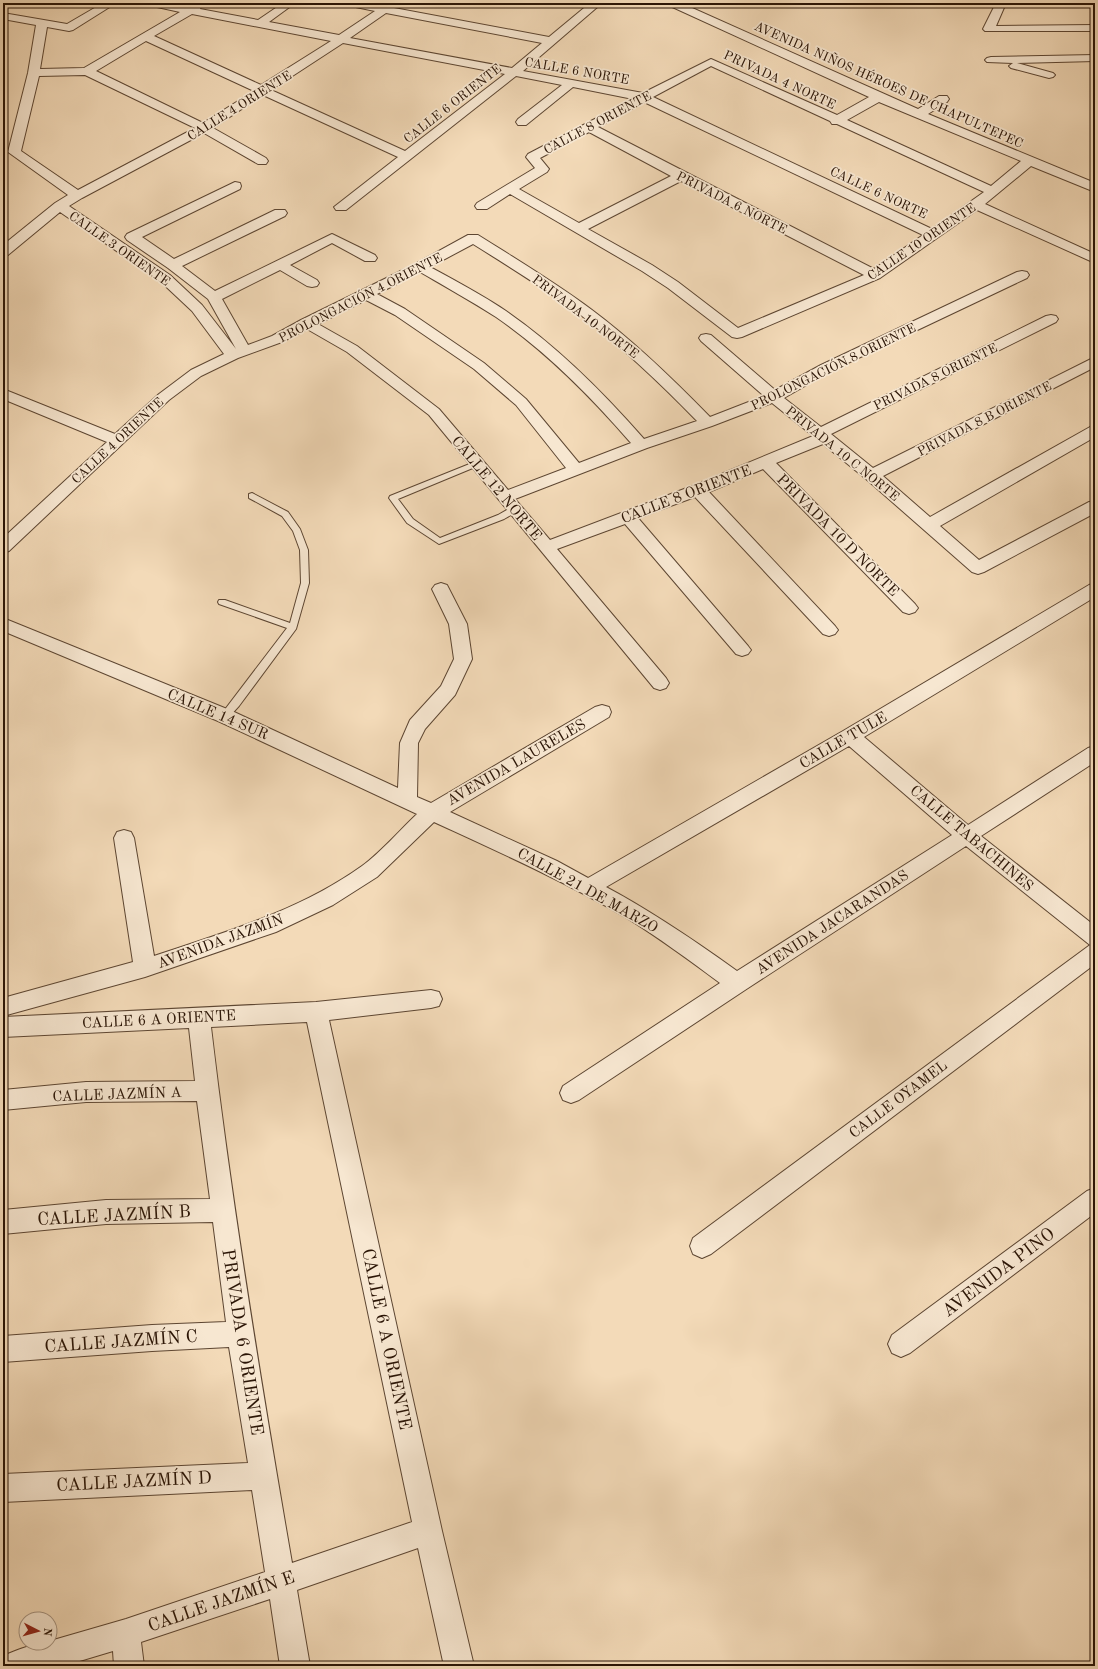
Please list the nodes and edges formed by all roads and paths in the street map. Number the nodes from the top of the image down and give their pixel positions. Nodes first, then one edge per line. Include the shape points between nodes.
1 (111, 3) edge
2 (152, 3) edge
3 (203, 3) edge
4 (290, 3) edge
5 (350, 3) edge
6 (596, 3) edge
7 (672, 3) edge
8 (1001, 3) edge
9 (389, 6) edge
10 (190, 11) junction
11 (3, 16) edge
12 (42, 23) junction
13 (260, 24) junction
14 (1095, 28) edge
15 (146, 37) junction
16 (341, 39) junction
17 (550, 41) junction
18 (1095, 58) edge
19 (711, 62) joint
20 (87, 71) junction
21 (34, 73) junction
22 (513, 73) junction
23 (1049, 75) dead end
24 (570, 84) junction
25 (264, 90) junction
26 (643, 97) junction
27 (878, 97) junction
28 (943, 98) dead end
29 (919, 114) junction
30 (836, 121) junction
31 (522, 122) dead end
32 (589, 127) junction
33 (204, 128) junction
34 (406, 156) junction
35 (262, 161) dead end
36 (1029, 161) junction
37 (681, 176) junction
38 (235, 186) dead end
39 (1095, 188) edge
40 (510, 190) junction
41 (992, 191) junction
42 (77, 195) junction
43 (976, 205) junction
44 (60, 206) junction
45 (482, 206) dead end
46 (341, 207) dead end
47 (280, 213) dead end
48 (577, 229) junction
49 (934, 235) junction
50 (473, 238) joint
51 (3, 252) edge
52 (370, 258) dead end
53 (1095, 259) edge
54 (173, 265) junction
55 (280, 265) junction
56 (420, 267) junction
57 (875, 275) junction
58 (1022, 275) dead end
59 (312, 283) dead end
60 (366, 294) junction
61 (214, 297) junction
62 (1051, 320) dead end
63 (306, 323) junction
64 (706, 338) dead end
65 (238, 352) junction
66 (1095, 360) edge
67 (3, 394) edge
68 (774, 397) junction
69 (707, 423) junction
70 (1095, 430) edge
71 (822, 435) junction
72 (117, 440) junction
73 (641, 445) junction
74 (766, 462) junction
75 (477, 463) junction
76 (576, 469) junction
77 (872, 475) junction
78 (698, 490) junction
79 (252, 496) dead end
80 (510, 503) junction
81 (1095, 506) edge
82 (628, 517) junction
83 (930, 524) junction
84 (3, 547) edge
85 (546, 547) junction
86 (441, 589) dead end
87 (1095, 590) edge
88 (222, 602) dead end
89 (909, 608) dead end
90 (3, 624) edge
91 (293, 627) junction
92 (829, 630) dead end
93 (742, 650) dead end
94 (660, 683) dead end
95 (602, 712) dead end
96 (225, 716) junction
97 (850, 736) junction
98 (1095, 753) edge
99 (407, 800) junction
100 (430, 813) junction
101 (966, 835) junction
102 (124, 838) dead end
103 (588, 888) junction
104 (1095, 938) edge
105 (1095, 952) edge
106 (145, 968) junction
107 (737, 983) junction
108 (431, 999) dead end
109 (3, 1007) edge
110 (316, 1012) junction
111 (199, 1017) junction
112 (3, 1027) edge
113 (207, 1091) junction
114 (571, 1093) dead end
115 (3, 1100) edge
116 (1095, 1199) edge
117 (224, 1210) junction
118 (3, 1222) edge
119 (702, 1246) dead end
120 (240, 1334) junction
121 (902, 1344) dead end
122 (3, 1349) edge
123 (264, 1476) junction
124 (3, 1488) edge
125 (428, 1531) junction
126 (282, 1580) junction
127 (126, 1633) junction
128 (13, 1666) edge
129 (129, 1666) edge
130 (295, 1666) edge
131 (459, 1666) edge

1 - 12 street via 69,28
2 - 10 street, CALLE 6 NORTE
3 - 10 street
4 - 13 street
5 - 9 street
6 - 17 street, CALLE 6 ORIENTE
7 - 27 street, AVENIDA NIÑOS HÉROES DE CHAPULTEPEC
8 - 14 street via 988,29
9 - 16 street, CALLE 4 ORIENTE
9 - 17 street
10 - 13 street, CALLE 6 NORTE
10 - 15 street
11 - 12 street
12 - 21 street, CALLE 3 ORIENTE
13 - 16 street, CALLE 6 NORTE
15 - 20 street
15 - 25 street
16 - 22 street, CALLE 6 NORTE
16 - 25 street, CALLE 4 ORIENTE
17 - 22 street, CALLE 6 ORIENTE
18 - 23 street via 991,60
19 - 26 street, CALLE 8 ORIENTE
19 - 30 street, PRIVADA 4 NORTE
20 - 21 street
20 - 33 street
21 - 42 street, CALLE 3 ORIENTE via 14,152
22 - 24 street, CALLE 6 NORTE
22 - 34 street, CALLE 6 ORIENTE
24 - 26 street, CALLE 6 NORTE
24 - 31 street
25 - 33 street, CALLE 4 ORIENTE
25 - 34 street
26 - 32 street, CALLE 8 ORIENTE
26 - 49 street, CALLE 6 NORTE
27 - 29 street, AVENIDA NIÑOS HÉROES DE CHAPULTEPEC
27 - 30 street, PRIVADA 4 NORTE
28 - 29 street
29 - 36 street, AVENIDA NIÑOS HÉROES DE CHAPULTEPEC
30 - 41 street
32 - 37 street, PRIVADA 6 NORTE
32 - 40 street, CALLE 8 ORIENTE via 532,157 543,169
33 - 35 street
33 - 42 street, CALLE 4 ORIENTE
34 - 46 street, CALLE 6 ORIENTE
36 - 39 street, AVENIDA NIÑOS HÉROES DE CHAPULTEPEC
36 - 41 street, CALLE 10 ORIENTE
37 - 48 street
37 - 57 street, PRIVADA 6 NORTE
38 - 54 street via 132,237
40 - 45 street, CALLE 8 ORIENTE
40 - 48 street
41 - 43 street, CALLE 10 ORIENTE
42 - 44 street, CALLE 3 ORIENTE
43 - 49 street, CALLE 10 ORIENTE
43 - 53 street
44 - 51 street
44 - 65 street, CALLE 3 ORIENTE via 165,278
47 - 54 street
48 - 57 street, CALLE 10 ORIENTE via 673,285 737,334
49 - 57 street, CALLE 10 ORIENTE
50 - 56 street, PROLONGACIÓN 4 ORIENTE
50 - 69 street, PRIVADA 10 NORTE via 533,275 601,324 658,372
52 - 55 street via 332,238
54 - 61 street
55 - 59 street
55 - 61 street
56 - 60 street, PROLONGACIÓN 4 ORIENTE
56 - 73 street via 479,300 559,360 611,410
58 - 68 street, PROLONGACIÓN 8 ORIENTE via 826,368
60 - 63 street, PROLONGACIÓN 4 ORIENTE
60 - 76 street via 400,312 479,366 521,402
61 - 65 street
62 - 71 street, PRIVADA 8 ORIENTE
63 - 65 street, PROLONGACIÓN 4 ORIENTE via 277,339
63 - 75 street, CALLE 12 NORTE via 352,349 434,412
64 - 68 street, PRIVADA 10 C NORTE
65 - 72 street, CALLE 4 ORIENTE via 196,373 174,389
66 - 77 street, PRIVADA 8 B ORIENTE
67 - 72 street
68 - 69 street, PROLONGACIÓN 8 ORIENTE
68 - 71 street, PRIVADA 10 C NORTE
69 - 73 street, PROLONGACIÓN 8 ORIENTE
70 - 83 street
71 - 74 street, CALLE 8 ORIENTE
71 - 77 street, PRIVADA 10 C NORTE
72 - 84 street, CALLE 4 ORIENTE
73 - 76 street, PROLONGACIÓN 8 ORIENTE
74 - 78 street, CALLE 8 ORIENTE
74 - 89 street, PRIVADA 10 D NORTE
75 - 80 street, CALLE 12 NORTE
75 - 80 lane via 393,498 410,521 439,541 500,517
76 - 80 street, PROLONGACIÓN 8 ORIENTE
77 - 83 street, PRIVADA 10 C NORTE
78 - 82 street, CALLE 8 ORIENTE
78 - 92 street
79 - 91 lane via 285,514 297,531 304,550 305,583
80 - 85 street, CALLE 12 NORTE
81 - 83 street, PRIVADA 10 C NORTE via 978,568
82 - 85 street, CALLE 8 ORIENTE
82 - 93 street
85 - 94 street, CALLE 12 NORTE
86 - 99 street via 458,624 463,659 448,690 417,725 409,743
87 - 97 street, CALLE TULE
88 - 91 lane
90 - 96 street, CALLE 14 SUR
91 - 96 lane
95 - 100 street, AVENIDA LAURELES
96 - 99 street, CALLE 14 SUR
97 - 101 street, CALLE TABACHINES
97 - 103 street, CALLE TULE
98 - 101 street, AVENIDA JACARANDAS
99 - 100 street, CALLE 14 SUR
100 - 103 street, CALLE 21 DE MARZO via 490,838
100 - 106 street, AVENIDA JAZMÍN via 370,871 326,899 269,926
101 - 104 street, CALLE TABACHINES
101 - 107 street, AVENIDA JACARANDAS
102 - 106 street
103 - 107 street, CALLE 21 DE MARZO via 672,936
105 - 119 street, CALLE OYAMEL
106 - 109 street, AVENIDA JAZMÍN
107 - 114 street, AVENIDA JACARANDAS
108 - 110 street, CALLE 6 A ORIENTE
110 - 111 street, CALLE 6 A ORIENTE
110 - 125 street, CALLE 6 A ORIENTE
111 - 112 street, CALLE 6 A ORIENTE
111 - 113 street, PRIVADA 6 ORIENTE
113 - 115 street, CALLE JAZMÍN A via 86,1092
113 - 117 street, PRIVADA 6 ORIENTE
116 - 121 street, AVENIDA PINO
117 - 118 street, CALLE JAZMÍN B via 106,1212
117 - 120 street, PRIVADA 6 ORIENTE
120 - 122 street, CALLE JAZMÍN C
120 - 123 street, PRIVADA 6 ORIENTE
123 - 124 street, CALLE JAZMÍN D
123 - 126 street, PRIVADA 6 ORIENTE
125 - 126 street, CALLE JAZMÍN E
125 - 131 street, CALLE 6 A ORIENTE
126 - 127 street, CALLE JAZMÍN E
126 - 130 street, PRIVADA 6 ORIENTE
127 - 128 street, CALLE JAZMÍN E
127 - 129 street

